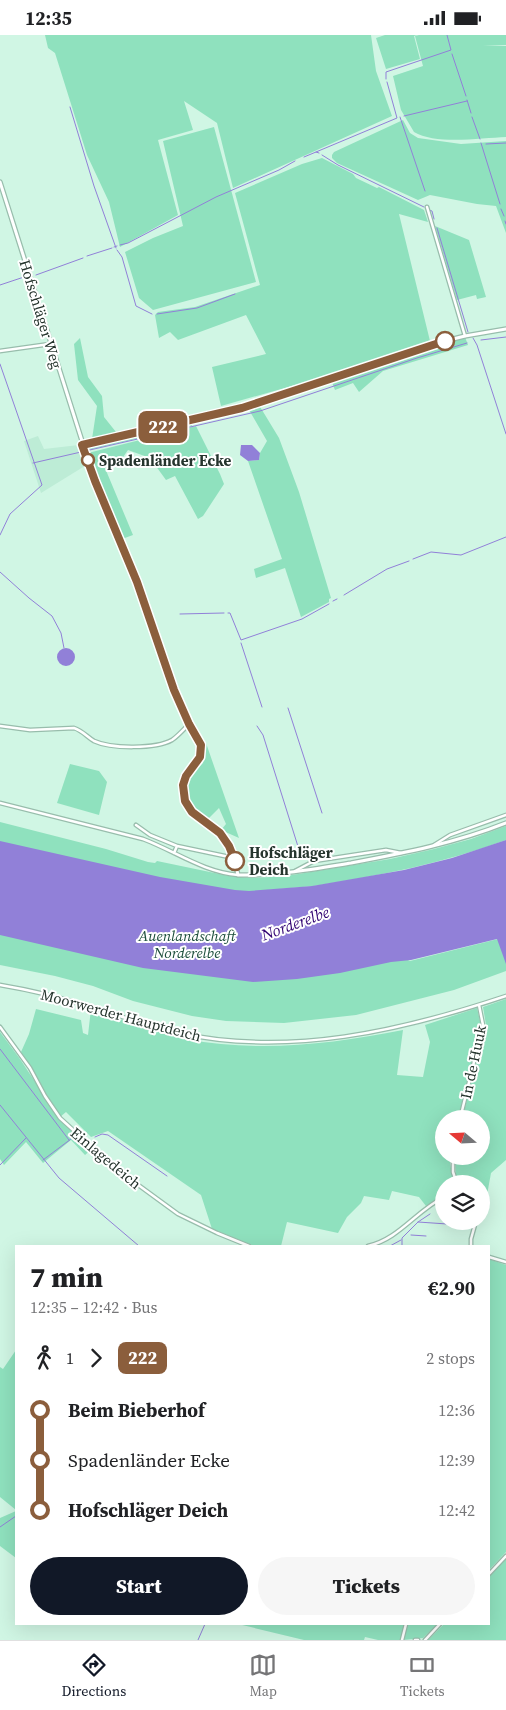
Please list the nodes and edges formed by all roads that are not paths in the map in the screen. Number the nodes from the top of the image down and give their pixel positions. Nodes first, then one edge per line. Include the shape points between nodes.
1 (0, 183) edge
2 (426, 207) dead end
3 (506, 329) edge
4 (465, 336) junction
5 (50, 344) junction
6 (0, 351) edge
7 (83, 447) junction
8 (189, 724) junction
9 (0, 726) edge
10 (0, 803) edge
11 (506, 815) edge
12 (506, 823) edge
13 (136, 825) dead end
14 (177, 846) junction
15 (431, 847) junction
16 (174, 853) junction
17 (402, 853) junction
18 (234, 858) junction
19 (291, 873) junction
20 (238, 875) junction
21 (0, 985) edge
22 (506, 996) edge
23 (480, 1005) junction
24 (0, 1027) edge
25 (462, 1110) edge
26 (435, 1203) edge
27 (474, 1230) edge
28 (247, 1245) edge
29 (370, 1245) edge
30 (470, 1245) edge
31 (490, 1257) edge
32 (506, 1262) edge
33 (506, 1556) edge
34 (490, 1573) edge
35 (406, 1625) edge
36 (439, 1625) edge
37 (402, 1640) edge
38 (424, 1640) edge

1 - 5 street, Hofschläger Weg
2 - 4 street
3 - 4 street
4 - 7 street via 242,408
5 - 6 street
5 - 7 street, Hofschläger Weg
7 - 8 street
8 - 9 street via 171,740 135,747 105,745 74,728 30,730
8 - 18 street via 202,751 186,776 183,785 185,801 192,812 220,833
10 - 16 street via 142,839
11 - 15 street via 450,835
12 - 15 street
13 - 14 street via 150,835
14 - 16 street
14 - 18 street
15 - 17 street
16 - 20 street via 216,871
17 - 19 street
17 - 19 street via 386,850 314,861
18 - 20 street
19 - 20 street
21 - 23 street, Moorwerder Hauptdeich via 51,995 176,1033 242,1042 347,1037 416,1023
22 - 23 street, Moorwerder Hauptdeich
23 - 25 street, In de Huuk via 483,1025
24 - 28 street, Einlagedeich via 30,1067 60,1118 115,1168 178,1214
26 - 29 street via 394,1235
27 - 30 street
31 - 32 street
33 - 34 street
35 - 37 street
36 - 38 street

